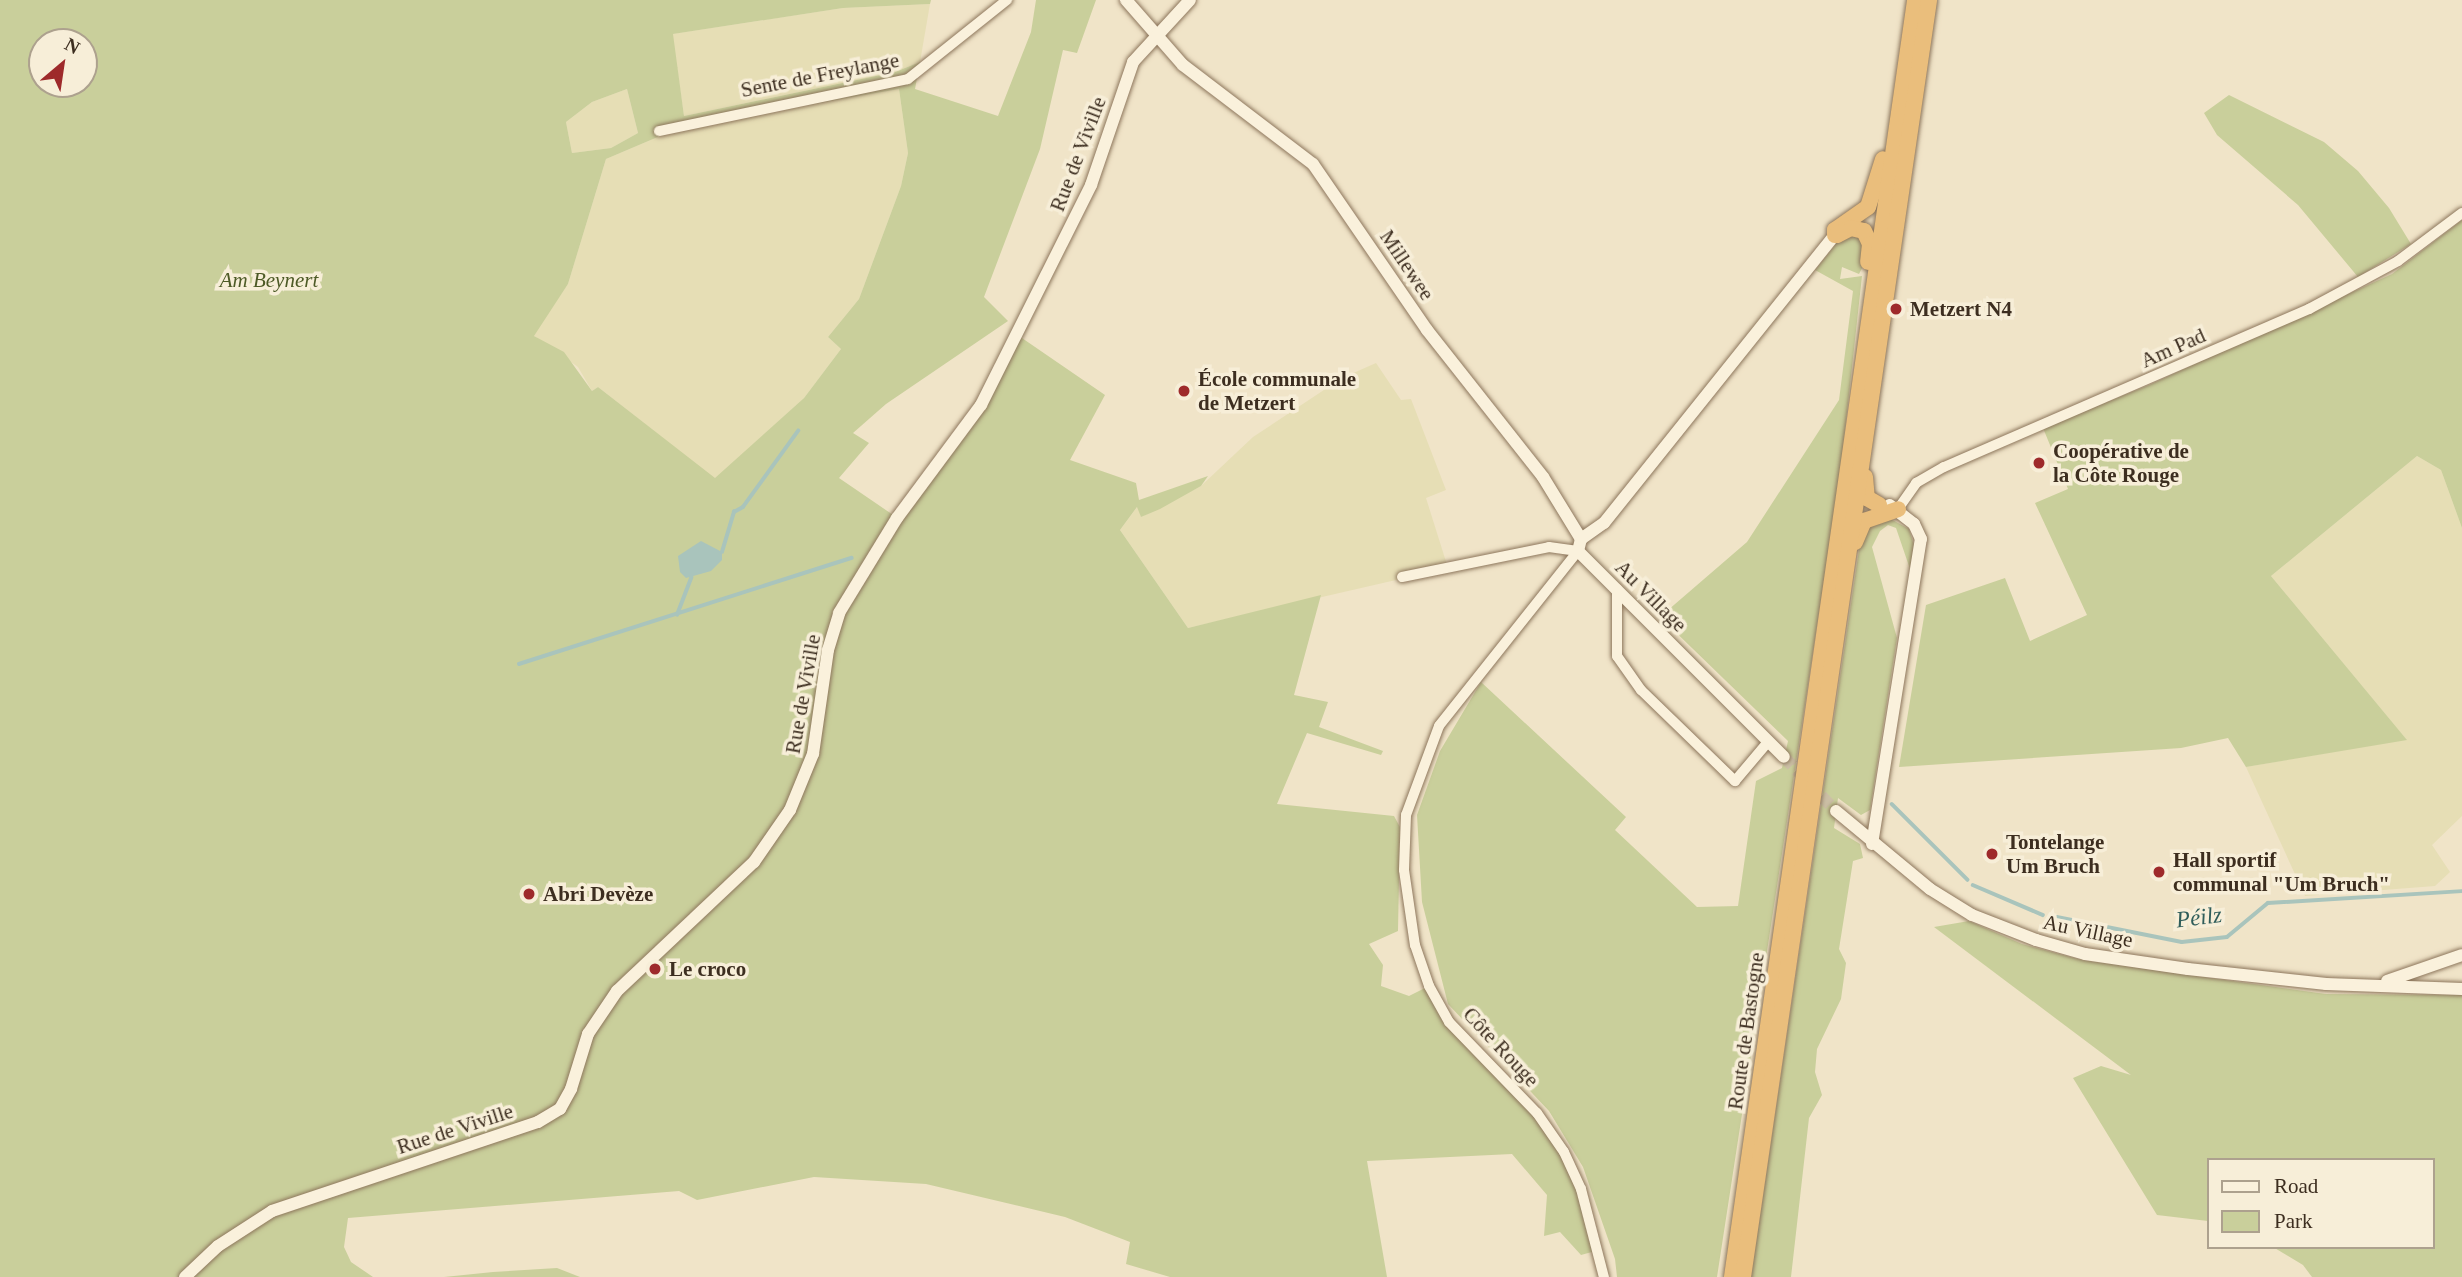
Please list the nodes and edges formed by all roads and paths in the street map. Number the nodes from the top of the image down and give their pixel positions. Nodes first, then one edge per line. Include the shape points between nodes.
1 (1007, 0) edge
2 (1126, 0) edge
3 (1190, 0) edge
4 (1915, 0) edge
5 (1929, 0) edge
6 (1158, 37) junction
7 (1902, 90) junction
8 (659, 131) dead end
9 (2462, 213) edge
10 (1835, 235) junction
11 (1870, 357) junction
12 (1880, 505) joint
13 (1898, 509) junction
14 (1580, 545) junction
15 (1402, 577) dead end
16 (1617, 589) junction
17 (1827, 699) junction
18 (1769, 741) junction
19 (1784, 757) tunnel mouth
20 (1806, 797) junction
21 (1836, 811) tunnel mouth
22 (1872, 844) junction
23 (2462, 955) edge
24 (2370, 985) junction
25 (2462, 989) edge
26 (185, 1277) edge
27 (1604, 1277) edge
28 (1732, 1277) edge
29 (1743, 1277) edge

1 - 8 street, Sente de Freylange via 924,71 899,82 783,102
2 - 6 street, Millewee
3 - 6 street, Rue de Viville
4 - 7 highway
5 - 11 highway
6 - 14 street, Millewee via 1214,90 1313,164 1427,330 1525,450
6 - 26 street, Rue de Viville via 1133,62 1091,185 981,405 897,518 839,613 828,650 813,754 790,810 766,846 617,991 588,1034 568,1098 550,1117 272,1211 218,1246
7 - 10 highway via 1868,207 1835,230
7 - 11 highway
9 - 13 street, Am Pad via 2398,261 2309,309 1944,467 1916,483
10 - 11 highway via 1858,228 1868,238 1857,337
10 - 14 street via 1604,523
11 - 12 highway via 1880,371 1863,491
11 - 17 highway
11 - 20 highway
12 - 13 street
13 - 17 highway via 1875,514 1857,529
13 - 22 street via 1921,538
14 - 15 street via 1549,547
14 - 16 street, Au Village
14 - 27 street, Côte Rouge via 1439,726 1406,815 1404,870 1415,944 1429,986 1449,1022 1537,1113 1564,1152 1581,1189
16 - 18 street, Au Village
16 - 18 street via 1617,656 1641,690 1735,781
17 - 20 highway
18 - 19 street, Au Village
20 - 28 highway, Route de Bastogne
20 - 29 highway, Route de Bastogne
21 - 22 street, Au Village
22 - 24 street, Au Village via 1972,915 2048,943 2188,969
23 - 24 street via 2444,965
24 - 25 street, Au Village

